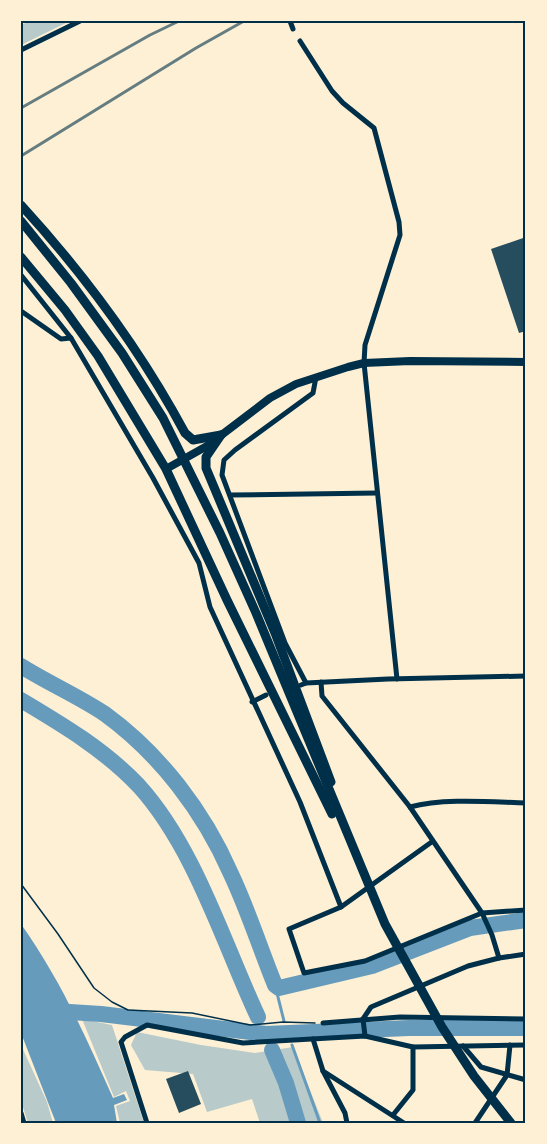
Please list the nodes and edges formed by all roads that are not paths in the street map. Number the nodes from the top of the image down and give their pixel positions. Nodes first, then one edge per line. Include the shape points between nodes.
1 (80, 21) edge
2 (290, 21) edge
3 (293, 29) dead end
4 (300, 40) dead end
5 (21, 50) edge
6 (21, 205) edge
7 (21, 221) edge
8 (21, 257) edge
9 (21, 275) edge
10 (21, 311) edge
11 (71, 338) junction
12 (526, 362) edge
13 (364, 363) junction
14 (316, 377) junction
15 (221, 435) junction
16 (166, 469) junction
17 (377, 493) junction
18 (230, 495) junction
19 (526, 676) edge
20 (397, 679) junction
21 (321, 682) junction
22 (266, 695) dead end
23 (252, 702) junction
24 (526, 803) edge
25 (410, 807) junction
26 (433, 841) junction
27 (366, 880) junction
28 (341, 907) junction
29 (526, 910) edge
30 (482, 913) junction
31 (526, 954) edge
32 (499, 958) junction
33 (526, 1018) edge
34 (363, 1020) junction
35 (323, 1023) road end
36 (365, 1035) junction
37 (313, 1039) junction
38 (510, 1045) junction
39 (526, 1045) edge
40 (464, 1046) junction
41 (413, 1047) junction
42 (323, 1071) junction
43 (507, 1076) junction
44 (526, 1080) edge
45 (21, 1113) edge
46 (393, 1115) junction
47 (24, 1123) edge
48 (147, 1123) edge
49 (346, 1123) edge
50 (404, 1123) edge
51 (475, 1123) edge
52 (511, 1123) edge

1 - 5 street
2 - 3 street
4 - 13 street via 332,91 374,128 398,210 400,235 365,345
6 - 15 highway via 84,279 136,352 184,433 192,440
7 - 27 highway via 122,353 163,418 256,613
8 - 16 highway via 98,356
9 - 11 street
10 - 11 street via 61,339
11 - 23 street via 199,563 210,607
12 - 13 main road
13 - 14 main road
13 - 17 street
14 - 15 main road via 270,398
14 - 18 street via 313,393 224,460 222,475
15 - 16 main road
15 - 27 highway via 206,457 206,468 275,633
16 - 27 highway
17 - 18 street
17 - 20 street
18 - 21 street via 304,684
19 - 20 street
20 - 21 street
21 - 25 street via 322,696
22 - 23 street
23 - 28 street via 300,802
24 - 25 street via 456,802
25 - 26 street
26 - 28 street
26 - 30 street
27 - 52 highway via 385,924 442,1027
28 - 30 street via 289,929 304,973 365,961
29 - 30 street
30 - 32 street
31 - 32 street
32 - 34 street via 468,966 371,1007
33 - 34 street
34 - 35 street
34 - 36 street
36 - 37 street
36 - 41 street
37 - 42 street
37 - 48 street via 243,1043 147,1025 121,1042
38 - 39 street
38 - 40 street
38 - 43 street
40 - 41 street
40 - 43 street via 481,1067
41 - 46 street via 413,1090
42 - 46 street
42 - 49 street via 345,1113
43 - 44 street
43 - 51 street
45 - 47 street
46 - 50 street

